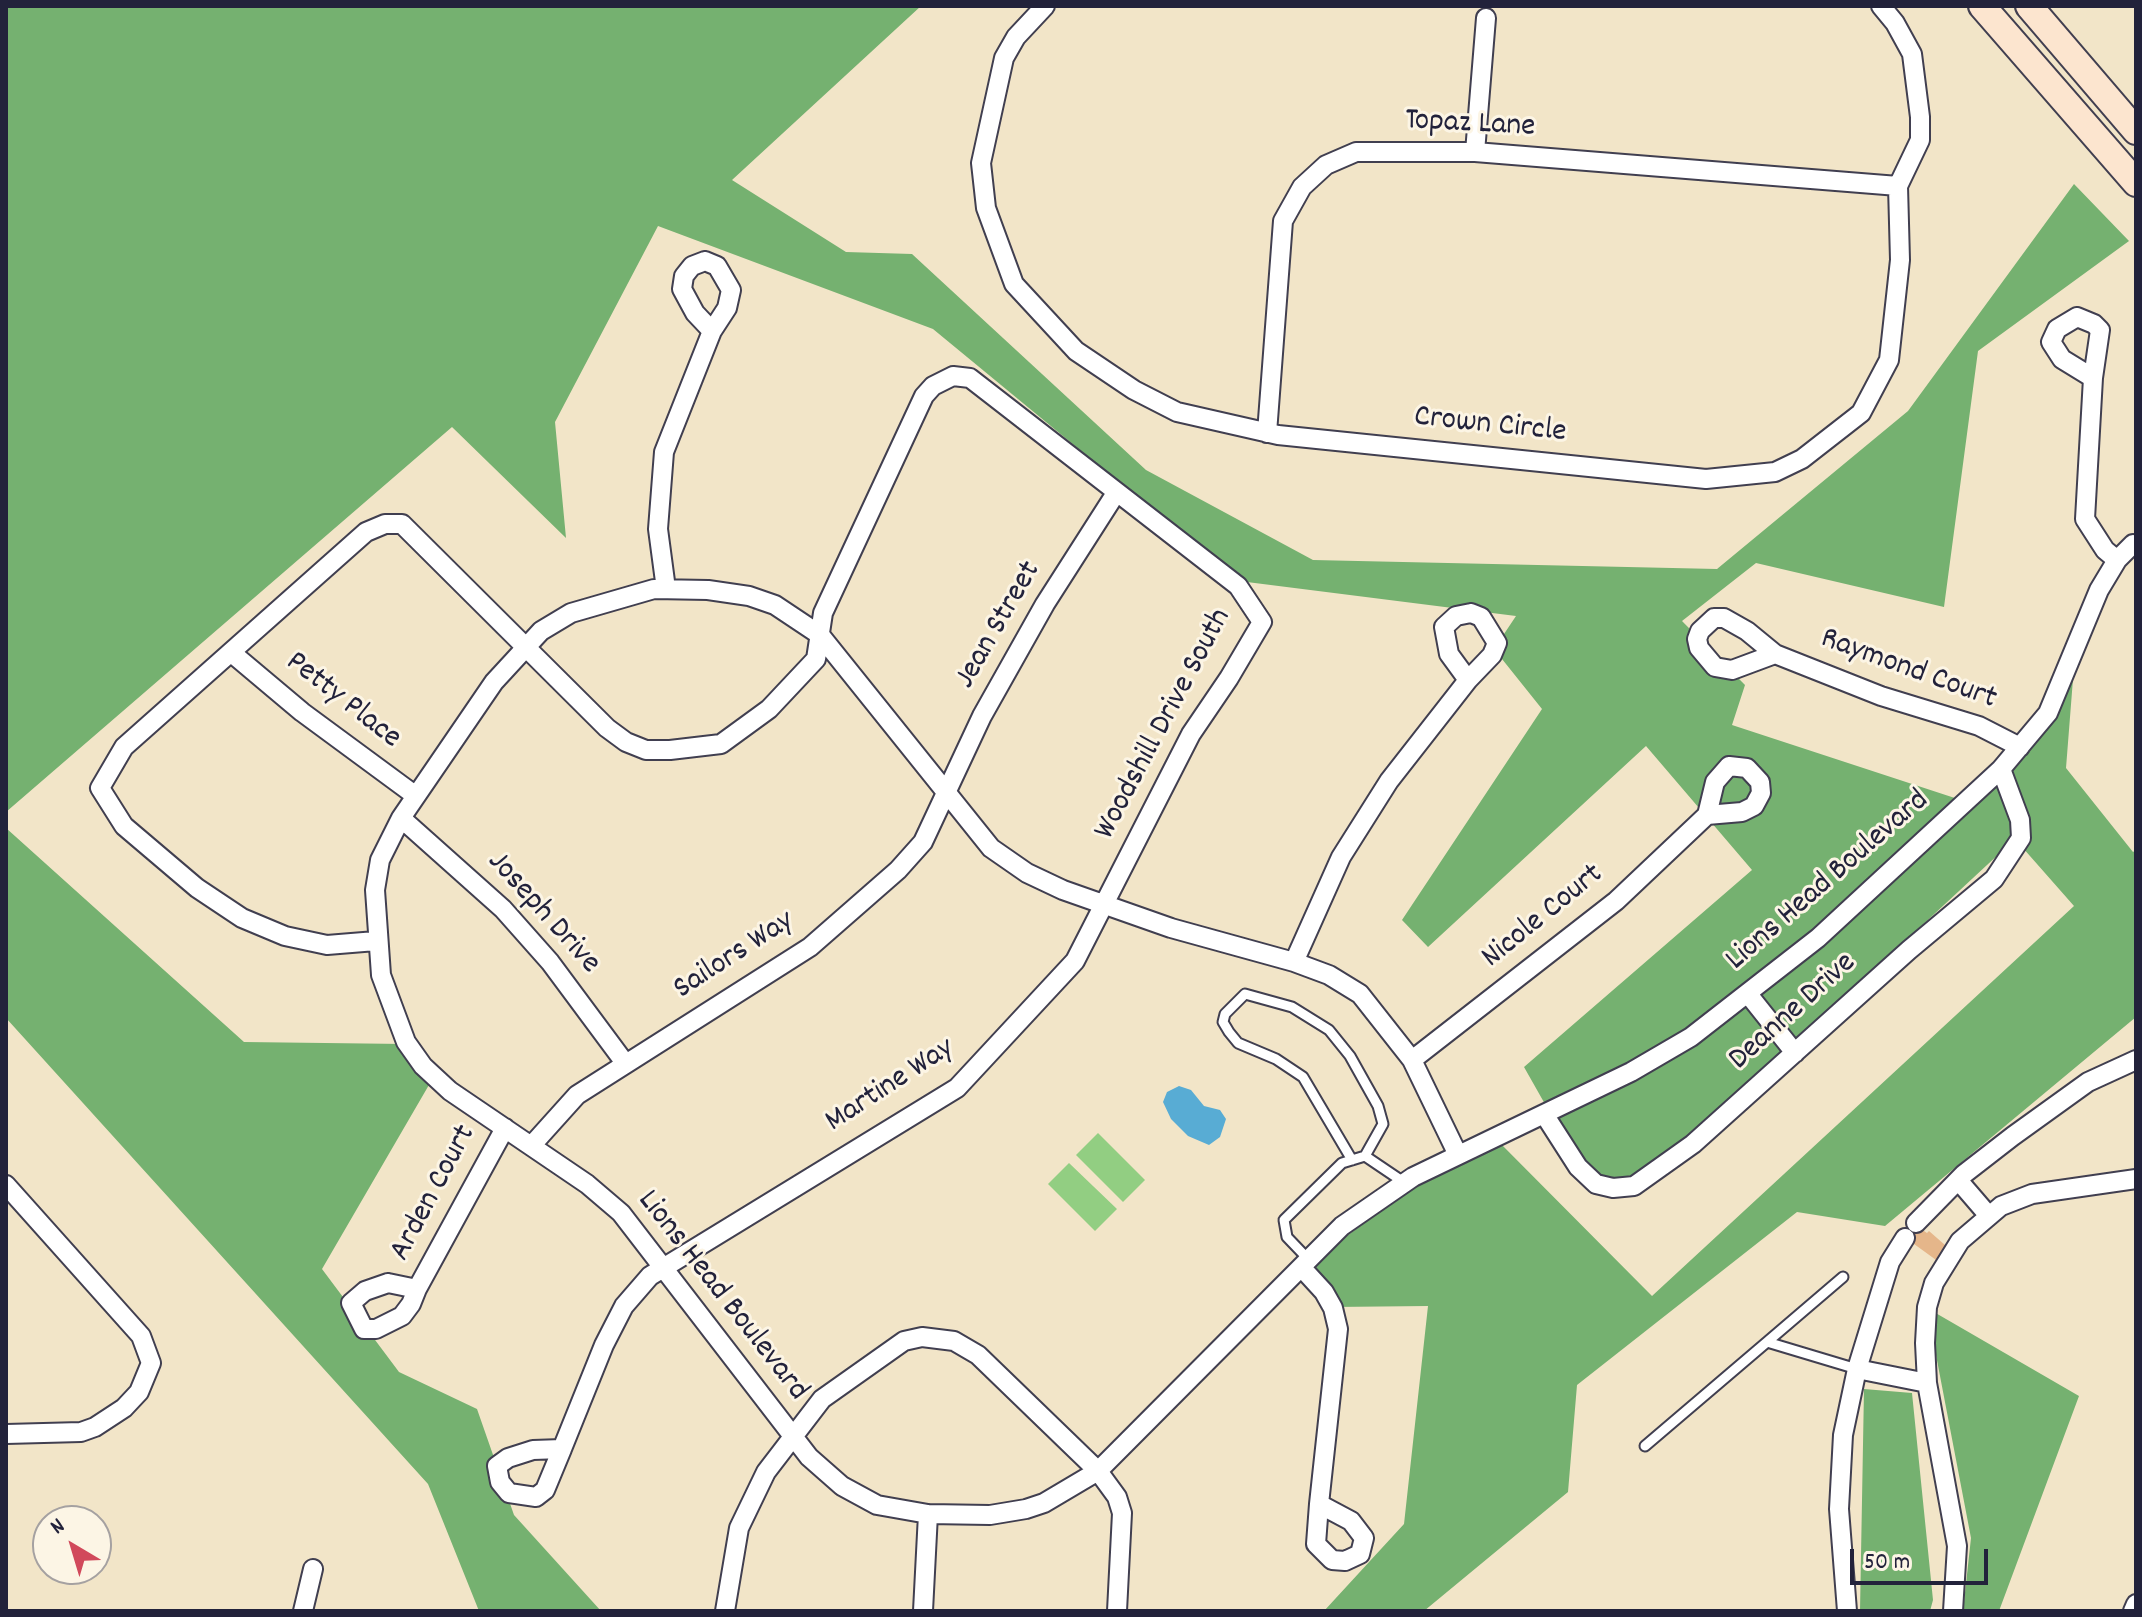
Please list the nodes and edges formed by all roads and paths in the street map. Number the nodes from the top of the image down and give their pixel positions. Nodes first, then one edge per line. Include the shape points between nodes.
1 (1045, 6) edge
2 (1881, 6) edge
3 (1982, 6) edge
4 (2029, 6) edge
5 (1486, 18) dead end
6 (2136, 131) edge
7 (1475, 152) junction
8 (2136, 183) edge
9 (1898, 186) junction
10 (712, 331) dead end
11 (2093, 378) dead end
12 (1267, 433) junction
13 (1116, 493) junction
14 (2135, 542) edge
15 (2117, 560) junction
16 (666, 589) junction
17 (820, 635) junction
18 (525, 645) junction
19 (233, 654) junction
20 (1775, 654) dead end
21 (1468, 680) dead end
22 (2020, 747) junction
23 (2001, 769) junction
24 (946, 795) junction
25 (416, 796) junction
26 (1707, 815) dead end
27 (401, 818) junction
28 (1103, 905) junction
29 (376, 941) junction
30 (1294, 962) junction
31 (1748, 994) junction
32 (1795, 1053) junction
33 (1412, 1060) junction
34 (2136, 1060) edge
35 (625, 1063) junction
36 (1544, 1114) junction
37 (505, 1128) junction
38 (532, 1145) junction
39 (1458, 1155) junction
40 (1365, 1156) junction
41 (1352, 1160) junction
42 (2136, 1179) edge
43 (1958, 1180) junction
44 (1405, 1183) junction
45 (6, 1185) edge
46 (1989, 1216) junction
47 (1305, 1264) junction
48 (663, 1268) junction
49 (1843, 1277) dead end
50 (417, 1289) dead end
51 (1767, 1342) junction
52 (1857, 1369) junction
53 (1927, 1383) junction
54 (6, 1434) edge
55 (793, 1437) junction
56 (1645, 1446) dead end
57 (562, 1449) dead end
58 (1098, 1471) junction
59 (1319, 1504) dead end
60 (928, 1514) junction
61 (313, 1569) dead end
62 (2136, 1604) edge
63 (303, 1611) edge
64 (725, 1611) edge
65 (923, 1611) edge
66 (1117, 1611) edge
67 (1847, 1611) edge
68 (1953, 1611) edge
69 (2133, 1611) edge

1 - 12 street, Crown Circle via 1004,58 981,163 986,208 1014,284 1076,351 1134,390 1177,412
2 - 9 street, Crown Circle via 1912,54 1920,117 1920,140
3 - 8 main road
4 - 6 main road
5 - 7 street
7 - 9 street, Topaz Lane
7 - 12 street, Topaz Lane via 1356,152 1326,165 1302,187 1283,221
9 - 12 street, Crown Circle via 1900,260 1889,360 1879,385 1861,413 1802,459 1775,472 1706,479
10 - 16 street via 664,452 658,529
11 - 15 street via 2085,519
13 - 17 street via 970,378 953,376 924,396 823,613
13 - 24 street, Jean Street via 989,703
13 - 28 street, Woodshill Drive South via 1238,586 1262,622 1191,734
14 - 15 street, Lions Head Boulevard
15 - 22 street, Lions Head Boulevard via 2099,590 2048,713
16 - 17 street, Lions Head Boulevard via 749,596 775,605
16 - 18 street, Lions Head Boulevard via 611,598 571,613
17 - 18 street via 816,659 769,709 721,744 670,750 646,750 626,742
17 - 24 street, Lions Head Boulevard
18 - 19 street via 402,524 385,524 366,532
18 - 25 street, Lions Head Boulevard
19 - 25 street, Petty Place
19 - 29 street via 124,747 100,788 106,803 134,835 242,918 285,936 327,945
20 - 22 street, Raymond Court via 1881,696 1979,726
21 - 30 street via 1389,781 1341,857
22 - 23 street, Lions Head Boulevard
23 - 31 street, Lions Head Boulevard via 1818,938
23 - 32 street, Deanne Drive via 2020,820 2021,838 2006,863 1967,904
24 - 28 street, Lions Head Boulevard via 991,848 1027,873
24 - 35 street, Sailors Way via 923,842 898,870 810,947
25 - 27 street, Lions Head Boulevard
26 - 33 street, Nicole Court via 1616,901
27 - 29 street, Lions Head Boulevard via 380,860
27 - 35 street, Joseph Drive via 503,909
28 - 30 street, Lions Head Boulevard
28 - 48 street, Martine Way via 1075,961 957,1088
29 - 37 street, Lions Head Boulevard via 387,997 406,1042 450,1091
30 - 33 street, Lions Head Boulevard via 1360,994
31 - 32 street
31 - 36 street, Lions Head Boulevard via 1691,1037
32 - 36 street, Deanne Drive via 1693,1144 1634,1186 1596,1184 1561,1146
33 - 39 street, Lions Head Boulevard
34 - 43 street via 2088,1082
35 - 38 street, Sailors Way via 577,1095
36 - 39 street, Lions Head Boulevard
37 - 38 street, Lions Head Boulevard
37 - 50 street, Arden Court
38 - 48 street, Lions Head Boulevard via 621,1213
39 - 44 street, Lions Head Boulevard
40 - 41 lane
40 - 41 lane via 1383,1124 1350,1056 1329,1030 1292,1007 1245,994 1225,1014 1229,1032 1238,1043 1303,1077
40 - 44 lane
41 - 47 lane via 1342,1163 1284,1220 1287,1237
42 - 46 street via 2032,1194
43 - 46 street
43 - 52 street via 1910,1230 1890,1262
44 - 47 street, Lions Head Boulevard via 1342,1226
45 - 54 street via 141,1336 151,1363 139,1392 95,1427
46 - 53 street via 1960,1241 1934,1283 1927,1307
47 - 58 street, Lions Head Boulevard
47 - 59 street via 1333,1308 1338,1329
48 - 55 street, Lions Head Boulevard
48 - 57 street, Martine Way via 624,1306
49 - 51 lane
51 - 52 lane
51 - 56 lane
52 - 53 street
52 - 67 street via 1843,1435 1839,1509
53 - 68 street via 1957,1546
55 - 58 street via 822,1399 904,1341 922,1337 954,1341 978,1355
55 - 60 street, Lions Head Boulevard via 842,1486 877,1505
55 - 64 street via 766,1472 739,1528
58 - 60 street, Lions Head Boulevard via 1026,1509 990,1515
58 - 66 street via 1122,1513
60 - 65 street
61 - 63 street
62 - 69 street

